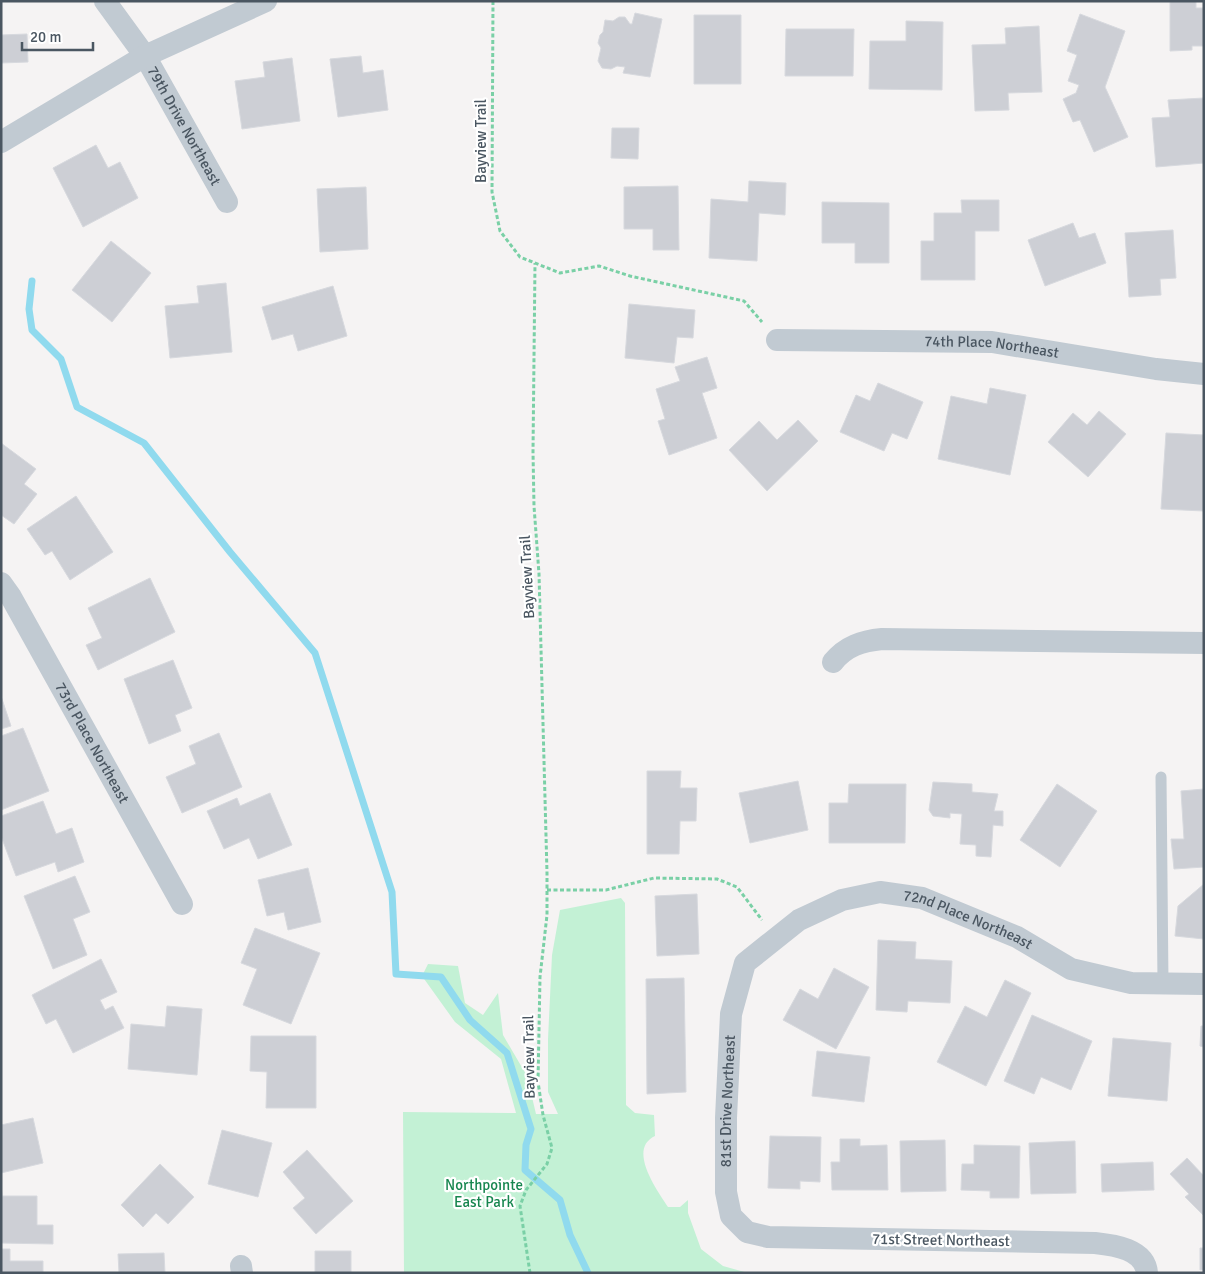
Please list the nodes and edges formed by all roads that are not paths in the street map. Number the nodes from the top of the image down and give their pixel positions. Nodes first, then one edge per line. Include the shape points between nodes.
1 (105, 1) edge
2 (266, 1) edge
3 (145, 56) junction
4 (1, 142) edge
5 (227, 202) dead end
6 (777, 340) road end
7 (1204, 374) edge
8 (1, 582) edge
9 (1204, 643) edge
10 (833, 662) dead end
11 (1161, 776) dead end
12 (182, 904) dead end
13 (745, 963) joint
14 (1163, 984) junction
15 (1204, 984) edge
16 (747, 1232) joint
17 (1147, 1273) edge

1 - 3 street, 79th Drive Northeast
2 - 3 street
3 - 4 street
3 - 5 street, 79th Drive Northeast
6 - 7 street, 74th Place Northeast via 992,342
8 - 12 street, 73rd Place Northeast
9 - 10 street via 882,639 850,647
11 - 14 lane
13 - 14 street, 72nd Place Northeast via 799,920 842,900 880,892 922,898 1017,937 1071,969 1131,983
13 - 16 street, 81st Drive Northeast via 731,1014 726,1192 731,1216
14 - 15 street, 72nd Place Northeast
16 - 17 street, 71st Street Northeast via 768,1237 1095,1242 1118,1245 1134,1252 1147,1267

